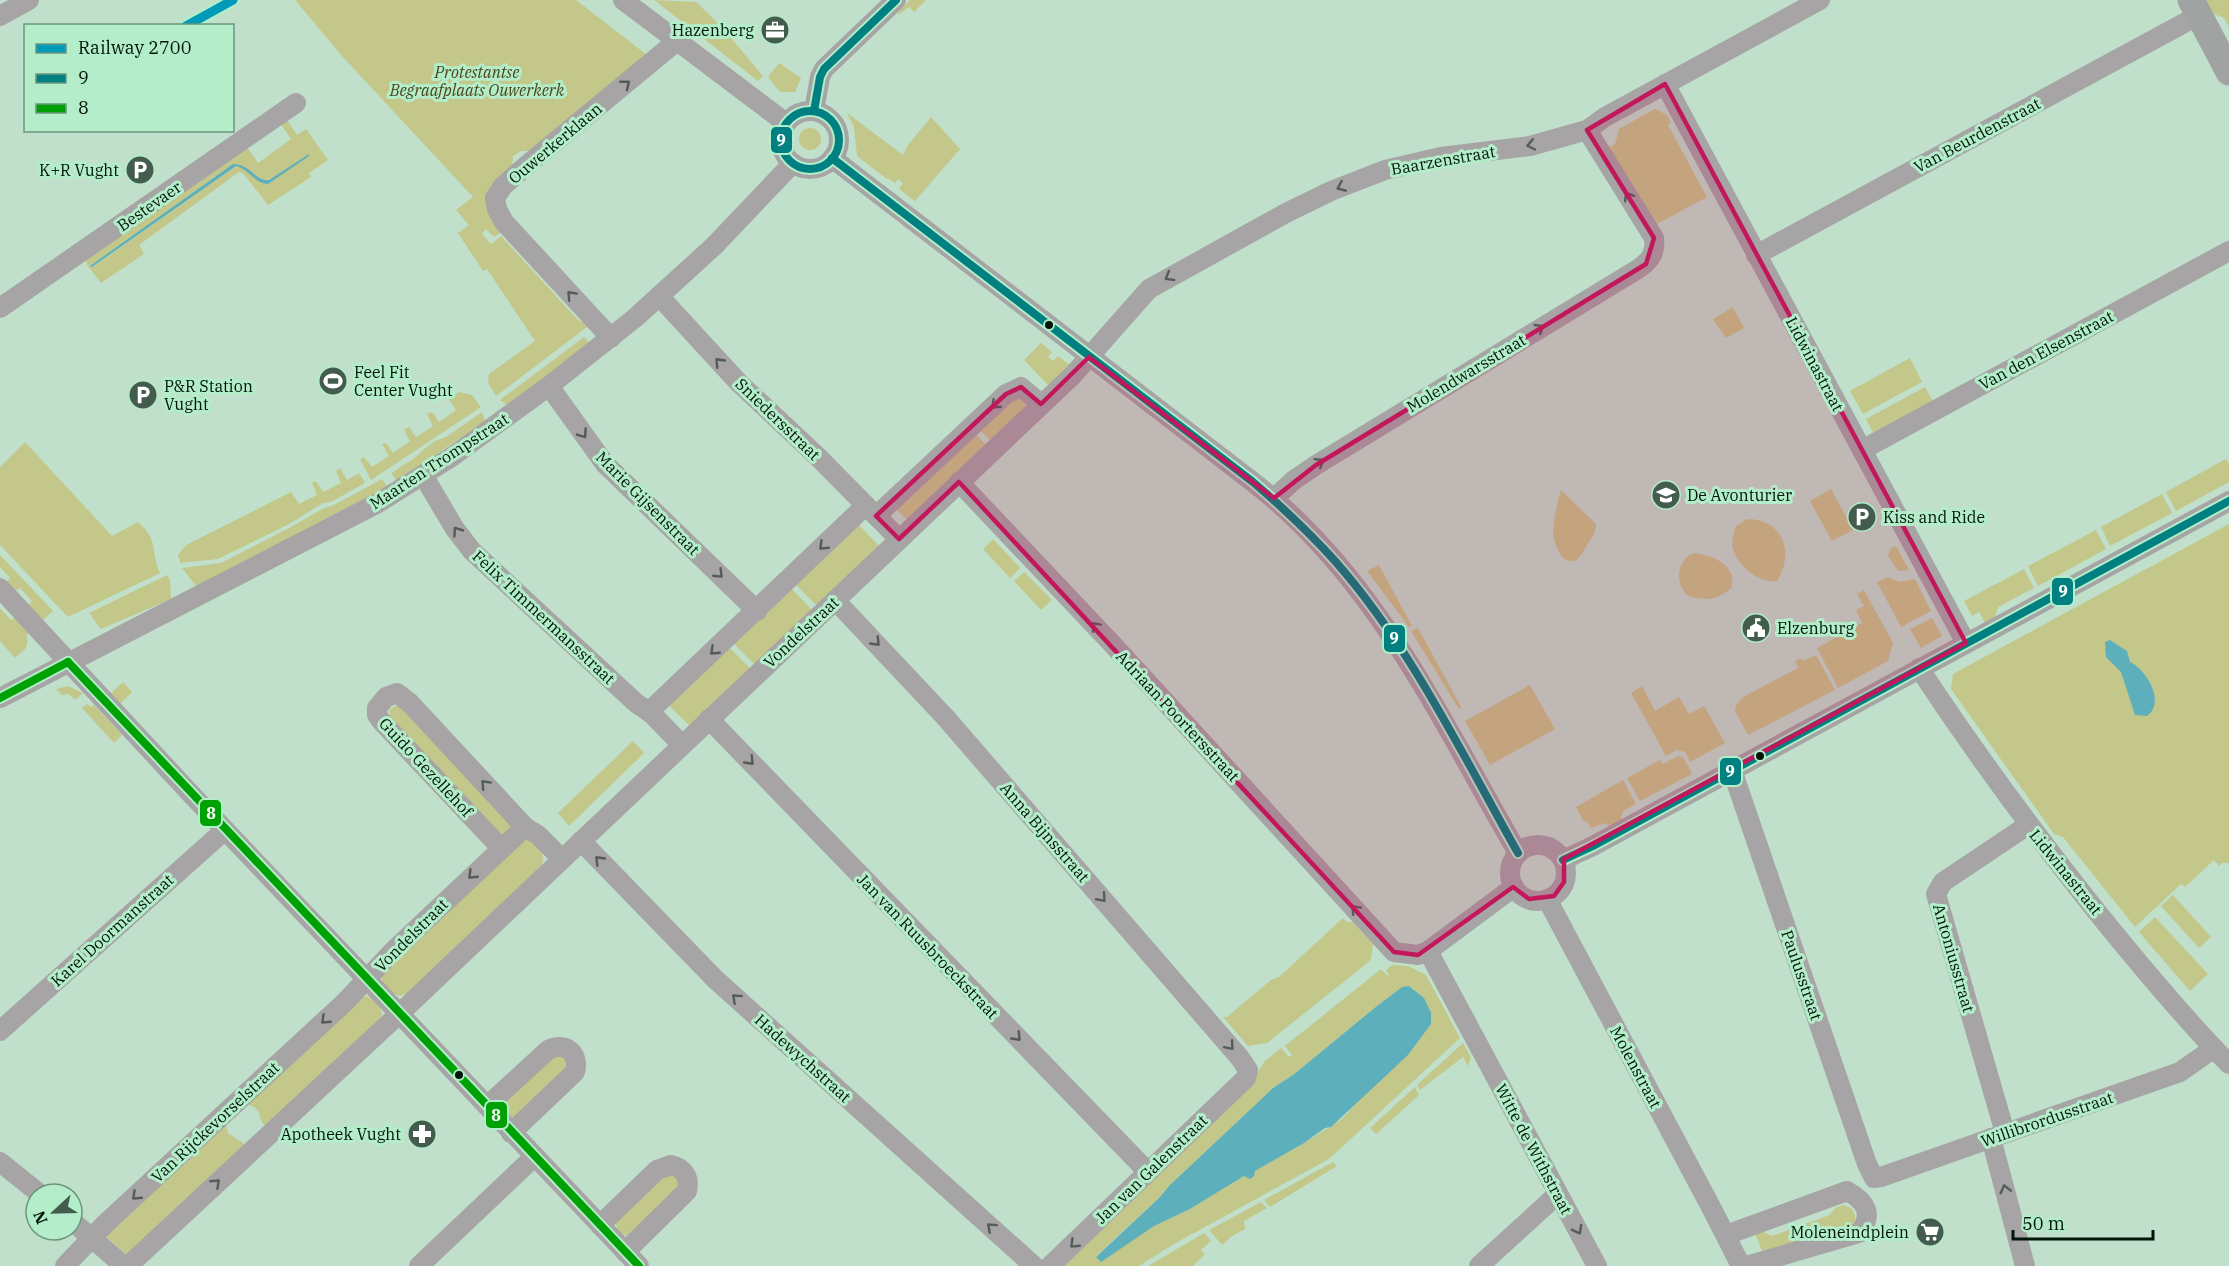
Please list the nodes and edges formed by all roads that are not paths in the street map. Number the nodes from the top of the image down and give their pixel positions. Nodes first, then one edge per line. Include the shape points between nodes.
1 (29, 0) edge
2 (623, 0) edge
3 (896, 0) edge
4 (1821, 0) edge
5 (2195, 8) edge
6 (2, 10) edge
7 (677, 41) junction
8 (2229, 72) edge
9 (1665, 84) junction
10 (296, 103) dead end
11 (814, 111) junction
12 (786, 123) junction
13 (1587, 130) junction
14 (832, 158) junction
15 (793, 163) junction
16 (2229, 251) edge
17 (1756, 255) junction
18 (659, 296) junction
19 (0, 308) edge
20 (611, 338) junction
21 (1089, 357) junction
22 (549, 386) junction
23 (1041, 404) junction
24 (1862, 450) junction
25 (423, 475) junction
26 (959, 482) junction
27 (1274, 498) junction
28 (2229, 501) edge
29 (871, 511) junction
30 (899, 539) junction
31 (0, 588) edge
32 (835, 600) junction
33 (757, 610) junction
34 (1966, 643) junction
35 (68, 662) junction
36 (1919, 668) junction
37 (0, 699) edge
38 (652, 714) junction
39 (709, 719) junction
40 (682, 745) junction
41 (1732, 770) junction
42 (2028, 825) junction
43 (525, 827) junction
44 (225, 830) junction
45 (580, 841) junction
46 (501, 848) junction
47 (1518, 853) junction
48 (562, 859) junction
49 (1563, 860) junction
50 (1514, 886) junction
51 (1547, 899) junction
52 (1428, 951) junction
53 (366, 979) junction
54 (399, 1014) junction
55 (0, 1031) edge
56 (2214, 1048) junction
57 (2229, 1064) edge
58 (1248, 1070) joint
59 (487, 1106) junction
60 (512, 1133) junction
61 (1998, 1136) junction
62 (534, 1157) junction
63 (0, 1162) edge
64 (1148, 1172) junction
65 (1874, 1178) joint
66 (25, 1182) edge
67 (1558, 1194) junction
68 (600, 1225) junction
69 (84, 1232) edge
70 (1726, 1235) junction
71 (91, 1238) junction
72 (632, 1259) edge
73 (65, 1266) edge
74 (126, 1266) edge
75 (419, 1266) edge
76 (1034, 1266) edge
77 (1050, 1266) edge
78 (1479, 1266) edge
79 (1597, 1266) edge
80 (1741, 1266) edge
81 (1746, 1266) edge
82 (2025, 1266) edge

1 - 6 street
2 - 7 street
3 - 11 street via 824,69
4 - 9 street, Baarzenstraat
5 - 8 main road
5 - 17 street, Van Beurdenstraat
7 - 12 street
20 -> 7 street, Ouwerkerklaan via 504,222 495,198 527,165
9 - 13 street, Baarzenstraat
9 - 17 street, Lidwinastraat
10 - 19 street, Bestevaer
11 - 12 street via 801,112
11 - 14 street via 826,115 837,130 839,140
12 - 15 street via 781,140
13 -> 21 street, Baarzenstraat via 1530,146 1441,157 1386,170 1331,191 1149,289
27 -> 13 street, Molendwarsstraat via 1316,465 1652,258 1654,238
14 - 15 street via 810,169
14 - 21 street
15 - 18 street, Maarten Trompstraat via 722,238
16 - 24 street, Van den Elsenstraat
17 - 24 street, Lidwinastraat
18 - 20 street, Maarten Trompstraat
29 -> 18 street, Sniedersstraat via 739,383
20 - 22 street, Maarten Trompstraat
21 - 23 street, Vondelstraat
21 - 27 street
22 - 25 street, Maarten Trompstraat
22 -> 33 street, Marie Gijsenstraat via 618,478
23 - 26 street, Vondelstraat
23 -> 29 street via 1021,387 1006,394
24 - 34 street, Lidwinastraat
25 - 35 street, Maarten Trompstraat via 330,528
38 -> 25 street, Felix Timmermansstraat via 472,551
26 - 30 street, Vondelstraat
52 -> 26 street, Adriaan Poortersstraat via 1418,955 1394,952
27 - 47 street via 1334,559 1389,632 1446,723
28 - 34 street
29 - 30 street, Sniedersstraat
29 -> 33 street
30 - 32 street, Vondelstraat
31 - 35 street
32 - 39 street, Vondelstraat
32 -> 58 street, Anna Bijnsstraat via 949,721
33 -> 38 street via 656,705
34 - 36 street
35 - 37 street, Maarten Trompstraat
35 - 44 street
36 - 41 street
36 - 42 street, Lidwinastraat
38 - 40 street, Felix Timmermansstraat
39 - 40 street, Vondelstraat
39 -> 64 street, Jan van Ruusbroeckstraat
40 - 45 street, Vondelstraat
41 - 49 street
41 - 65 street, Paulusstraat
42 - 56 street, Lidwinastraat
42 - 61 street, Antoniusstraat via 1943,882 1936,894
43 - 46 street, Vondelstraat
43 -> 46 street, Guido Gezellehof via 410,703 397,693 386,697 377,708 382,722
43 - 48 street
44 - 53 street
44 - 55 street, Karel Doormanstraat
45 - 48 street, Vondelstraat
76 -> 45 street, Hadewychstraat via 715,979
46 -> 53 street, Vondelstraat
47 - 49 street via 1528,847 1547,846
47 - 50 street via 1510,874
48 - 54 street, Vondelstraat
49 - 51 street via 1564,882
50 - 51 street via 1529,899
50 - 52 street
51 - 70 street, Molenstraat
52 - 67 street, Witte de Withstraat
53 - 54 street
53 -> 71 street, Van Rijckevorselstraat
54 - 59 street
74 -> 54 street
56 - 57 street, Lidwinastraat
56 - 61 street, Willibrordusstraat via 2180,1072
58 - 64 street, Jan van Galenstraat via 1246,1078
59 - 60 street
59 - 60 street via 548,1050 570,1050 577,1064 575,1072
60 - 62 street
61 - 65 street, Willibrordusstraat
82 -> 61 street
62 - 68 street
62 - 75 street
63 - 66 street
64 -> 77 street, Jan van Galenstraat
67 - 78 street
67 -> 79 street, Witte de Withstraat
68 - 72 street
68 - 72 street via 657,1170 671,1165 684,1171 687,1191
69 - 71 street
70 - 80 street, Molenstraat
70 - 81 street via 1847,1191 1860,1198 1866,1210 1866,1224 1859,1233
71 - 73 street, Van Rijckevorselstraat
71 - 74 street

